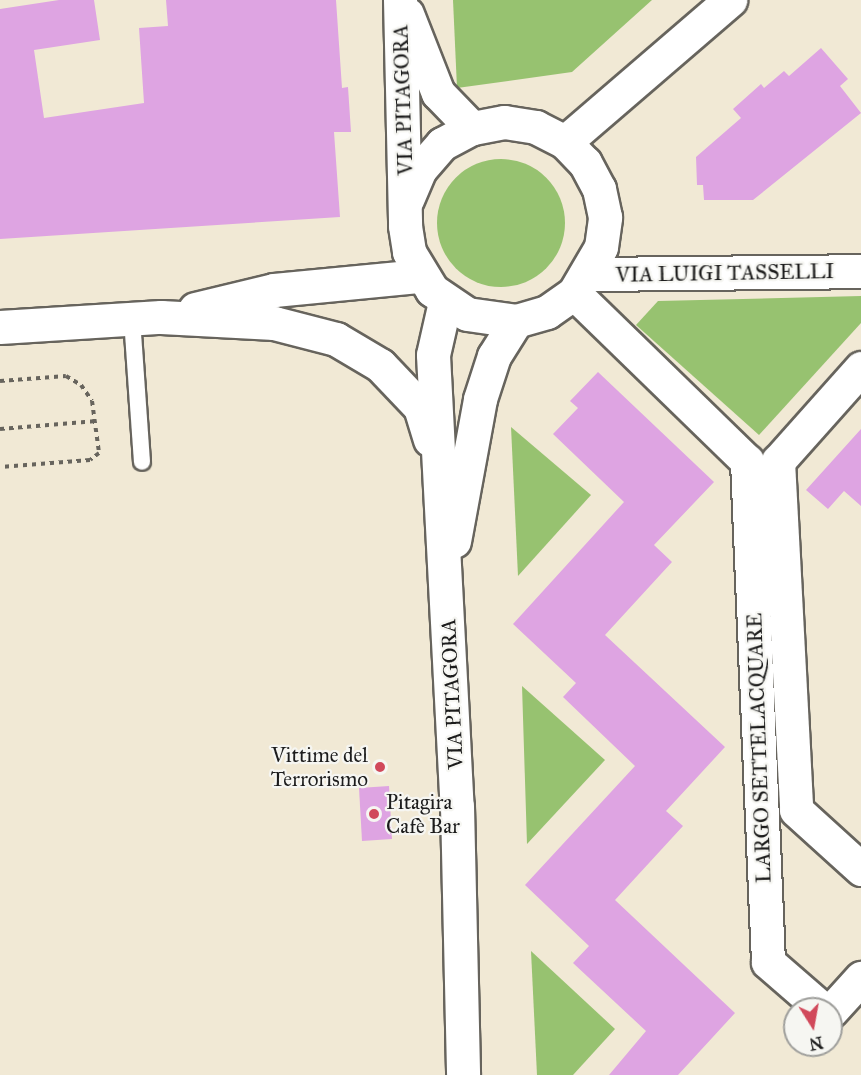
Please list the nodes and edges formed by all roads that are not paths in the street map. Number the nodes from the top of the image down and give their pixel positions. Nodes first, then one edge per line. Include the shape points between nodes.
1 (401, 0) edge
2 (730, 0) edge
3 (472, 128) junction
4 (565, 142) junction
5 (407, 200) junction
6 (861, 271) edge
7 (420, 276) junction
8 (582, 284) junction
9 (446, 302) junction
10 (147, 318) junction
11 (516, 321) junction
12 (0, 327) edge
13 (861, 368) edge
14 (762, 461) junction
15 (142, 462) dead end
16 (438, 469) junction
17 (446, 572) junction
18 (861, 869) edge
19 (861, 978) edge
20 (808, 997) edge
21 (843, 998) edge
22 (466, 1031) junction
23 (463, 1075) edge
24 (475, 1075) edge

1 - 3 street, VIA PITAGORA via 438,93
1 - 5 street, VIA PITAGORA via 400,145
2 - 4 street
3 - 4 street, VIA PITAGORA via 504,122 536,127
3 - 5 street, VIA PITAGORA via 442,144 420,169
4 - 8 street, VIA PITAGORA via 599,189 605,217 601,247
5 - 7 street, VIA PITAGORA via 408,243
6 - 8 street, VIA LUIGI TASSELLI
7 - 9 street, VIA PITAGORA
7 - 10 street via 274,290
8 - 11 street, VIA PITAGORA via 547,312
8 - 14 street
9 - 11 street, VIA PITAGORA via 491,321
9 - 16 street, VIA PITAGORA via 433,356
10 - 12 street
10 - 15 lane
10 - 16 street via 274,323 336,339 380,365 420,407
11 - 17 street, VIA PITAGORA via 494,356 480,399 472,466
13 - 14 street
14 - 18 street, LARGO SETTELACQUARE via 796,810
14 - 20 street, LARGO SETTELACQUARE via 768,962
16 - 17 street, VIA PITAGORA
17 - 22 street, VIA PITAGORA
19 - 21 street
22 - 23 street, VIA PITAGORA
22 - 24 street, VIA PITAGORA

